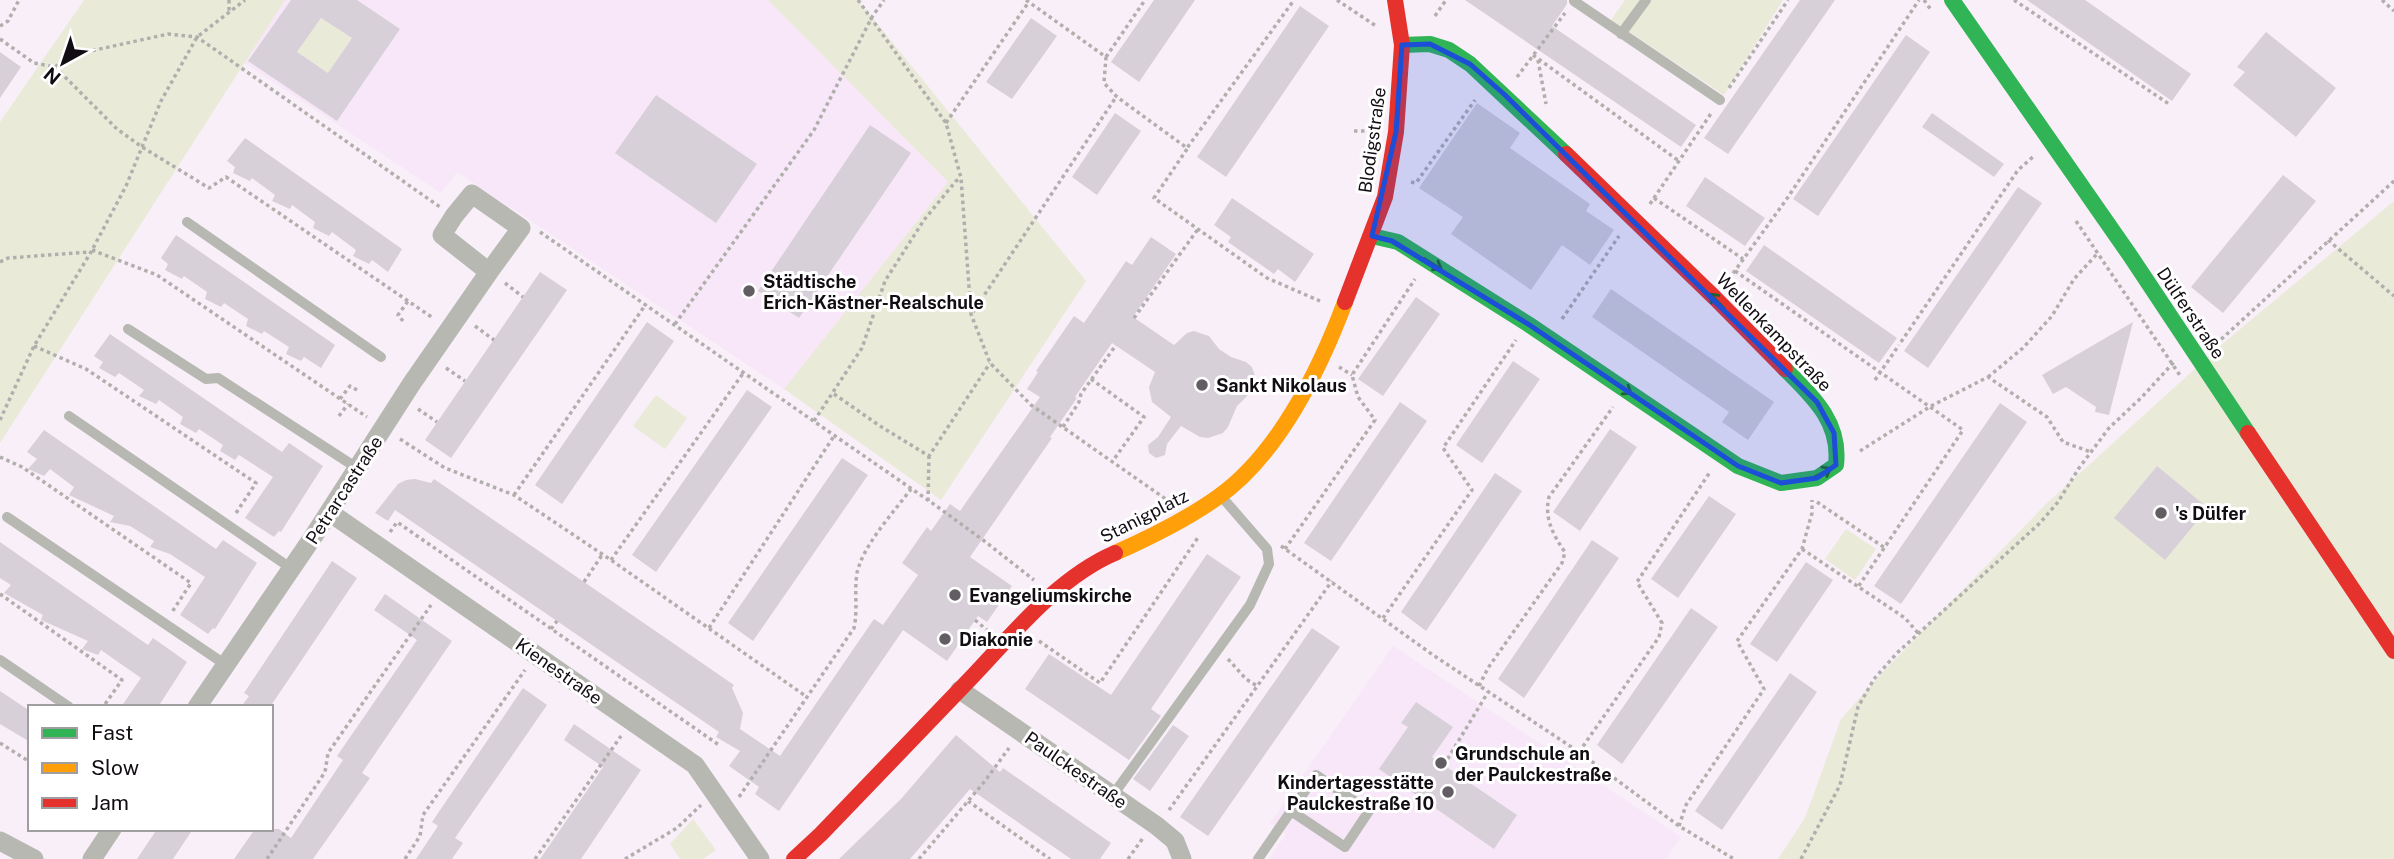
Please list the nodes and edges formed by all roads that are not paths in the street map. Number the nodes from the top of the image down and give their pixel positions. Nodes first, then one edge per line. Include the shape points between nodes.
1 (1395, 0) edge
2 (1646, 0) edge
3 (1952, 0) edge
4 (1574, 1) edge
5 (1621, 34) junction
6 (1402, 45) junction
7 (1720, 100) dead end
8 (187, 222) dead end
9 (1372, 236) junction
10 (497, 277) junction
11 (128, 329) dead end
12 (381, 357) dead end
13 (1320, 357) joint
14 (69, 416) dead end
15 (357, 468) junction
16 (1220, 496) junction
17 (330, 512) junction
18 (7, 517) dead end
19 (292, 569) junction
20 (2394, 651) edge
21 (0, 660) edge
22 (226, 665) junction
23 (960, 690) junction
24 (66, 705) edge
25 (198, 705) edge
26 (1113, 796) junction
27 (1291, 811) junction
28 (111, 831) edge
29 (0, 841) edge
30 (34, 859) edge
31 (92, 859) edge
32 (760, 859) edge
33 (794, 859) edge
34 (1182, 859) edge
35 (1258, 859) edge

1 - 6 street, Blodigstraße
2 - 5 lane
3 - 20 street, Dülferstraße
4 - 5 lane
5 - 7 lane
6 - 9 street, Blodigstraße via 1396,132 1385,197
9 -> 6 street, Wellenkampstraße via 1398,242 1738,466 1781,483 1817,478 1836,465 1834,433 1817,402 1505,94 1449,50 1430,44
8 - 12 lane
9 - 13 street, Blodigstraße
10 - 10 street, Petrarcastraße via 521,228 472,194 442,235
10 - 15 street, Petrarcastraße via 449,329
11 - 15 lane via 206,379 218,378
13 - 16 street, Stanigplatz via 1276,438
14 - 19 lane
15 - 17 street, Petrarcastraße
16 - 23 street, Stanigplatz via 1185,520 1080,572
16 - 26 lane via 1267,549 1269,564 1250,605
17 - 19 street, Petrarcastraße
17 - 32 street, Kienestraße via 695,765
18 - 22 lane
19 - 22 street, Petrarcastraße
21 - 24 lane
22 - 25 street, Petrarcastraße
23 - 26 street, Paulckestraße
23 - 33 street, Stanigplatz
26 - 34 street, Paulckestraße via 1175,841
27 - 27 lane via 1316,775 1369,811 1345,847
27 - 35 lane
28 - 31 street
29 - 30 street

